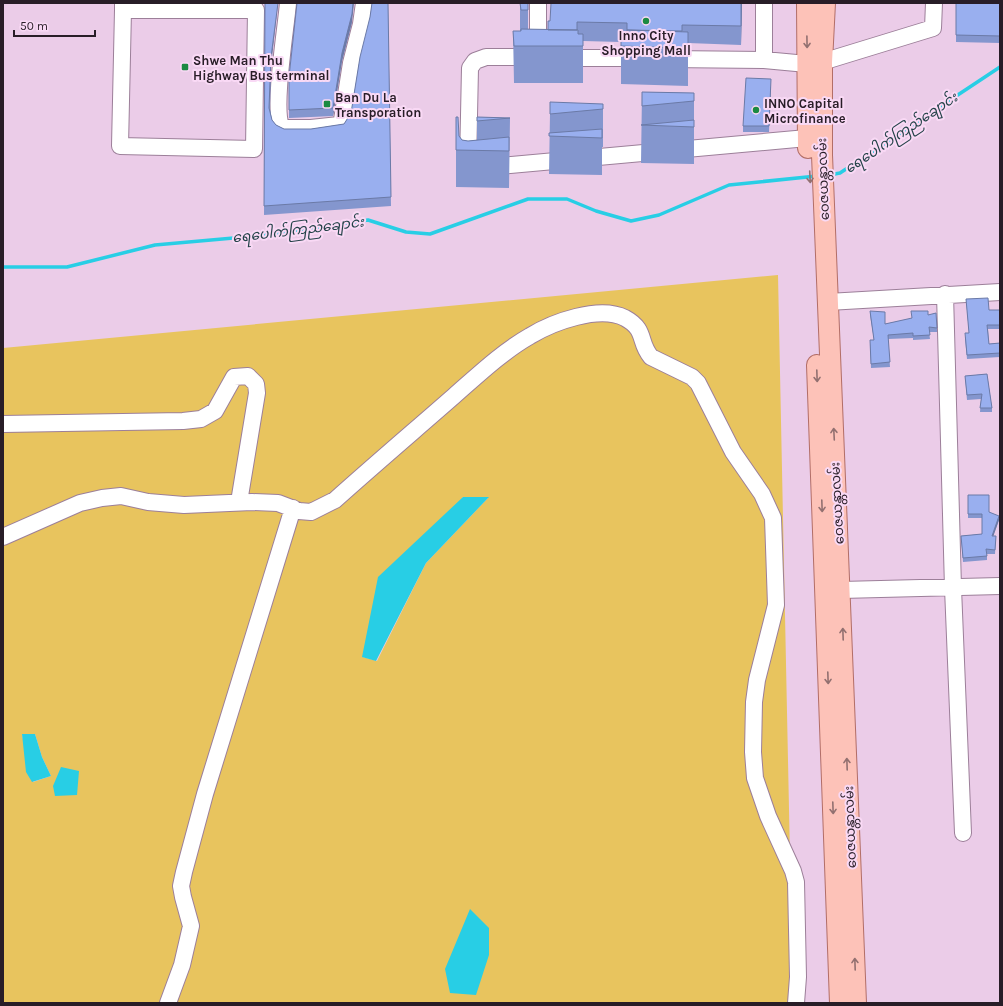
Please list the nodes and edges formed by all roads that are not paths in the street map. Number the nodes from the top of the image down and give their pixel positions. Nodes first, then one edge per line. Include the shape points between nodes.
1 (288, 3) edge
2 (364, 3) edge
3 (538, 3) edge
4 (764, 3) edge
5 (807, 3) edge
6 (825, 3) edge
7 (934, 3) edge
8 (123, 6) edge
9 (538, 57) junction
10 (764, 60) junction
11 (815, 63) junction
12 (815, 147) junction
13 (817, 196) junction
14 (1000, 292) edge
15 (945, 294) junction
16 (828, 302) junction
17 (3, 424) edge
18 (239, 502) junction
19 (293, 508) junction
20 (3, 538) edge
21 (1000, 586) edge
22 (953, 588) junction
23 (841, 590) junction
24 (963, 834) dead end
25 (168, 1003) edge
26 (796, 1003) edge
27 (840, 1003) edge
28 (856, 1003) edge

1 - 2 street via 278,102 279,122 284,128 339,125
3 - 9 street
4 - 10 street
5 -> 11 main road, ဝေဇယန္တာလမ်း
6 - 11 main road, ဝေဇယန္တာလမ်း
7 - 11 street via 933,28
8 - 8 street via 120,146 254,149 256,10
9 - 10 street
9 - 12 street via 486,57 476,61 470,68 467,168
10 - 11 street
11 - 12 main road, ဝေဇယန္တာလမ်း
12 - 13 main road, ဝေဇယန္တာလမ်း
13 - 16 main road, ဝေဇယန္တာလမ်း
13 -> 27 main road, ဝေဇယန္တာလမ်း
14 - 15 street
15 - 16 street
15 - 22 street
23 -> 16 main road, ဝေဇယန္တာလမ်း
17 - 18 street via 201,419 215,411 234,377 248,376 256,384 257,394
18 - 19 street via 278,503
18 - 20 street via 184,504 148,502 121,496 102,498 80,503
19 - 25 street via 184,872 183,897 191,926 182,965
19 - 26 street via 311,512 335,500 506,352 558,322 591,314 615,314 635,325 651,357 698,383 733,452 762,494 773,518 776,605 757,680 753,752 755,778 796,882
21 - 22 street
22 - 23 street
22 - 24 street
28 -> 23 main road, ဝေဇယန္တာလမ်း

